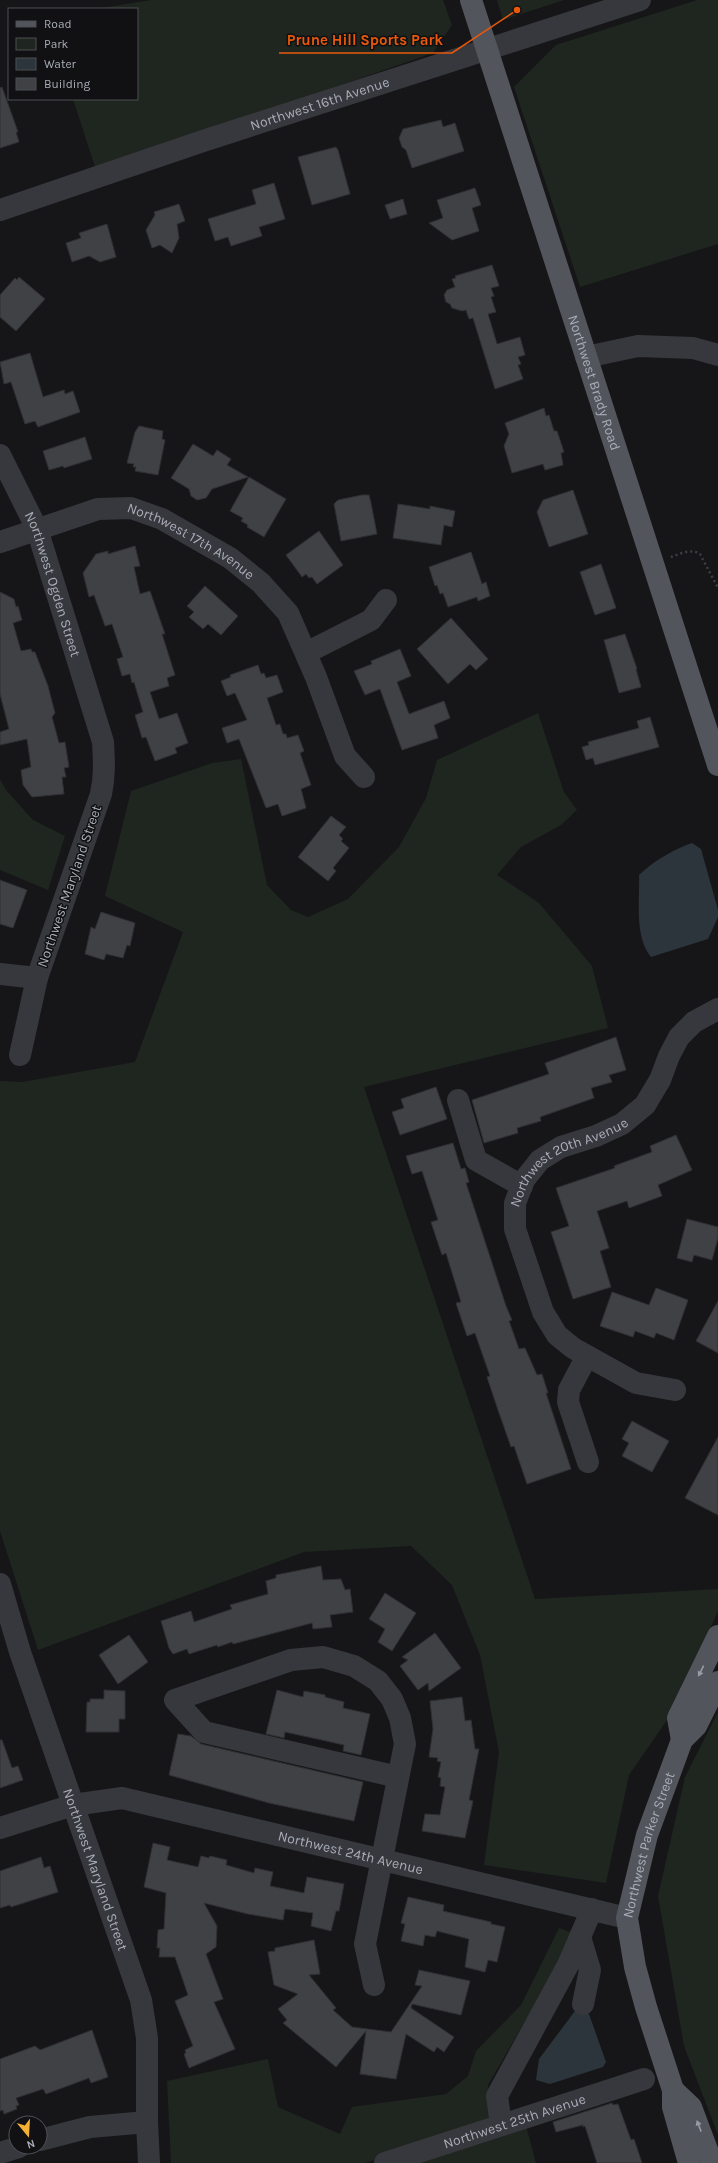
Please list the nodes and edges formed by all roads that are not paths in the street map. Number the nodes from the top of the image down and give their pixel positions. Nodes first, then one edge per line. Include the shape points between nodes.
1 (471, 0) edge
2 (640, 0) edge
3 (487, 50) junction
4 (0, 210) edge
5 (718, 355) edge
6 (586, 357) junction
7 (0, 454) edge
8 (37, 529) junction
9 (0, 542) edge
10 (386, 600) dead end
11 (306, 653) junction
12 (95, 717) joint
13 (718, 765) edge
14 (364, 777) dead end
15 (0, 974) edge
16 (37, 978) junction
17 (718, 1009) edge
18 (20, 1055) dead end
19 (458, 1100) dead end
20 (522, 1186) junction
21 (587, 1356) junction
22 (675, 1390) dead end
23 (588, 1462) dead end
24 (0, 1584) edge
25 (718, 1636) edge
26 (718, 1682) edge
27 (682, 1740) junction
28 (398, 1777) junction
29 (74, 1804) junction
30 (0, 1828) edge
31 (382, 1858) junction
32 (592, 1909) junction
33 (627, 1918) junction
34 (580, 1937) junction
35 (374, 1985) dead end
36 (583, 2004) dead end
37 (644, 2079) dead end
38 (674, 2090) junction
39 (147, 2122) junction
40 (501, 2125) junction
41 (48, 2138) edge
42 (149, 2163) edge
43 (385, 2163) edge
44 (689, 2163) edge
45 (712, 2163) edge

1 - 3 main road, Northwest Brady Road
2 - 3 street, Northwest 16th Avenue
3 - 4 street, Northwest 16th Avenue via 211,138
3 - 6 main road, Northwest Brady Road
5 - 6 street via 693,348 638,346
6 - 13 main road, Northwest Brady Road
7 - 8 street, Northwest Ogden Street
8 - 9 street, Northwest 17th Avenue
8 - 11 street, Northwest 17th Avenue via 98,509 131,508 162,519 230,558 261,583 288,613
8 - 12 street, Northwest Ogden Street
10 - 11 street via 371,620
11 - 14 street, Northwest 17th Avenue via 346,756
12 - 16 street, Northwest Maryland Street via 103,742 105,777
15 - 16 street
16 - 18 street, Northwest Maryland Street
17 - 20 street, Northwest 20th Avenue via 694,1022 679,1037 660,1080 644,1105 622,1124 562,1147 540,1160
19 - 20 street via 476,1160
20 - 21 street, Northwest 20th Avenue via 515,1203 515,1228 543,1312 557,1335
21 - 22 street, Northwest 20th Avenue via 636,1383
21 - 23 street via 569,1390 568,1402
24 - 29 street, Northwest Maryland Street via 20,1652
25 -> 27 main road via 678,1718
26 - 27 main road via 696,1726
27 - 33 main road, Northwest Parker Street via 647,1834
28 - 28 street via 405,1744 400,1718 392,1699 378,1681 354,1666 322,1657 291,1660 175,1700 204,1732
28 - 31 street
29 - 30 street, Northwest 24th Avenue
29 - 31 street, Northwest 24th Avenue via 122,1798
29 - 39 street, Northwest Maryland Street via 141,2000 148,2038
31 - 32 street, Northwest 24th Avenue
31 - 35 street via 365,1944
32 - 33 street, Northwest 24th Avenue
32 - 34 street
33 - 38 main road, Northwest Parker Street via 635,1967
34 - 36 street via 590,1970
34 - 40 street via 568,1965 497,2096
37 - 40 street, Northwest 25th Avenue
38 - 44 main road, Northwest Parker Street via 673,2107
45 -> 38 main road, Northwest Parker Street via 691,2106
39 - 41 street via 90,2127
39 - 42 street, Northwest Maryland Street
40 - 43 street, Northwest 25th Avenue

